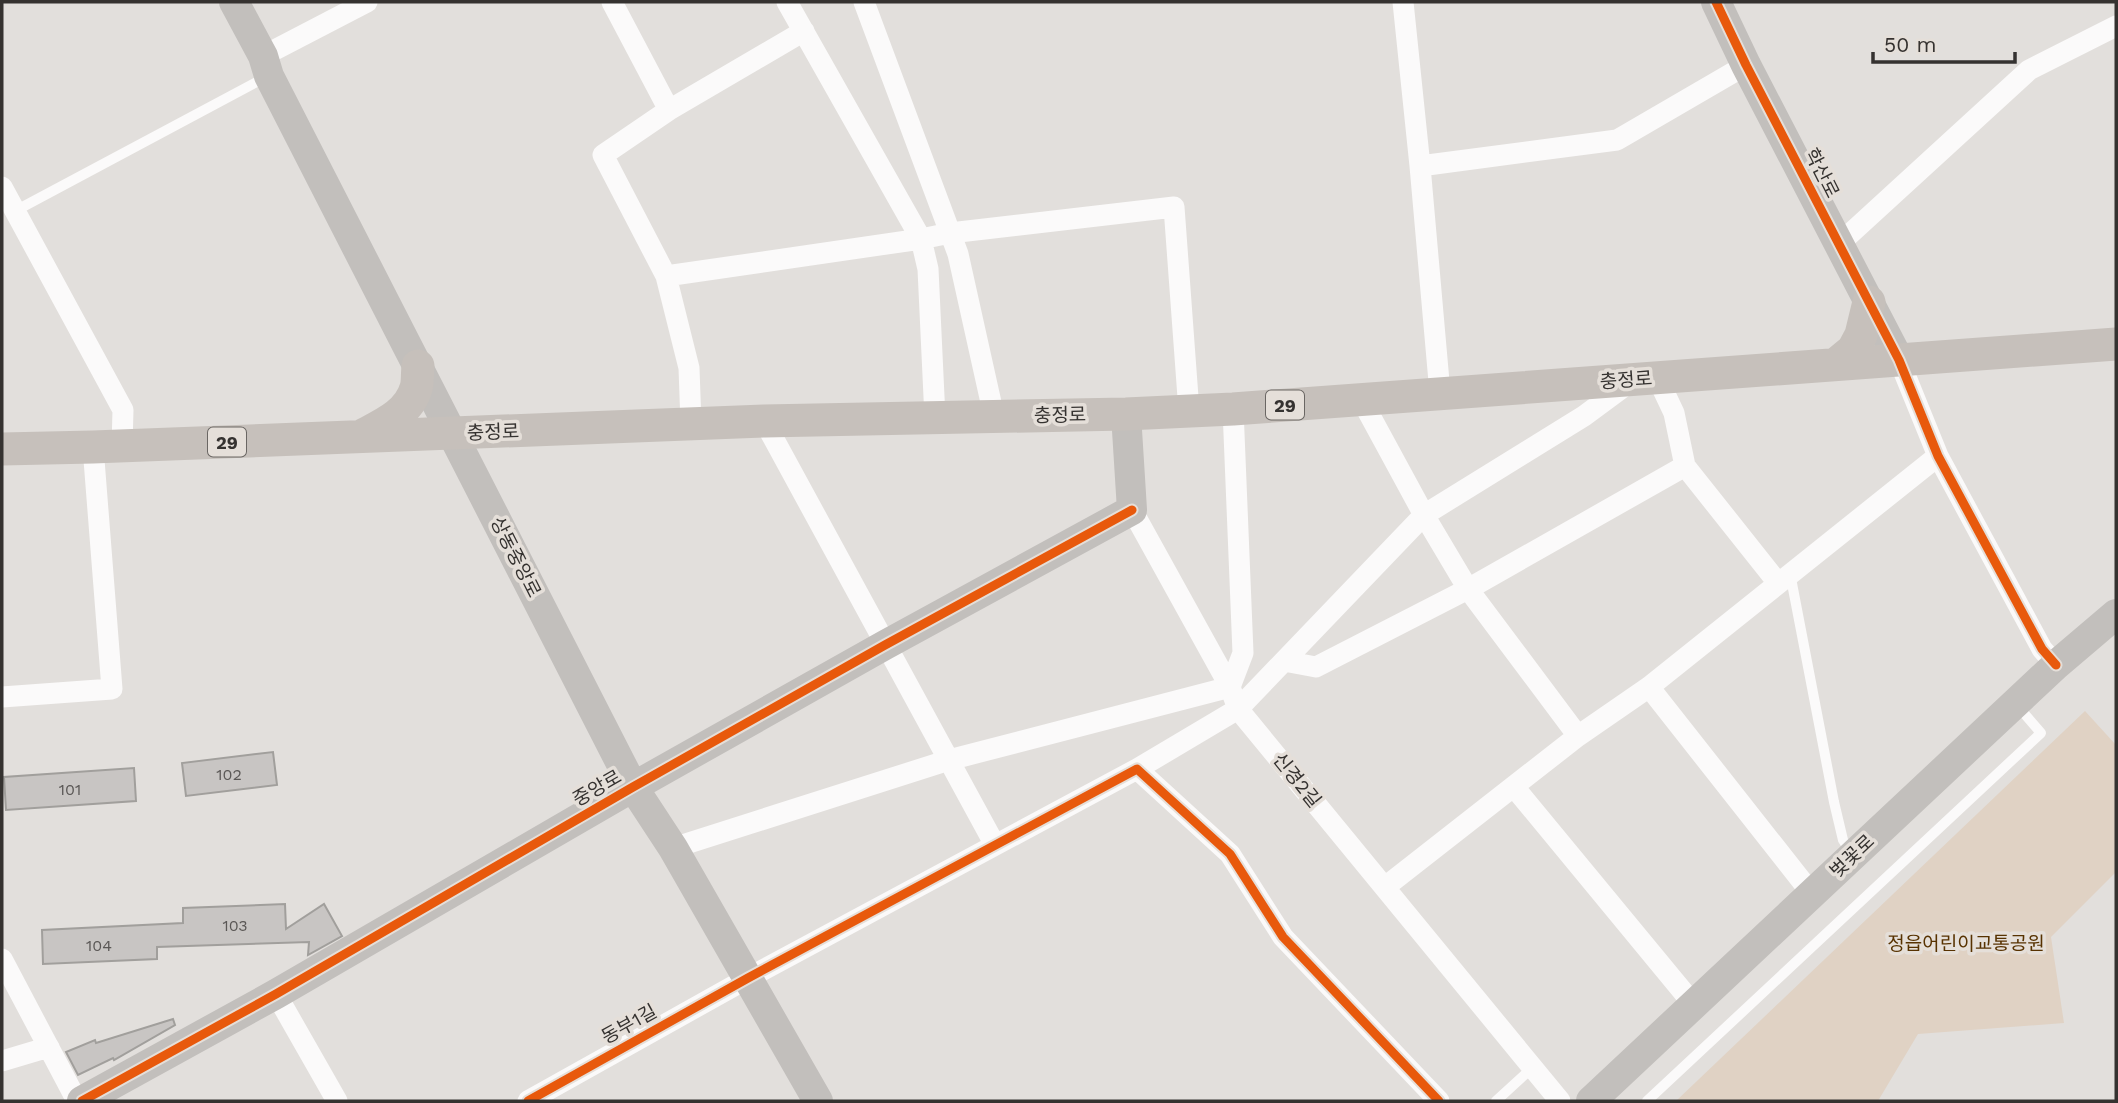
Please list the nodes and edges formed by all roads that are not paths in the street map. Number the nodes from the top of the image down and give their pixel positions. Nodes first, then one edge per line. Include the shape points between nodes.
1 (234, 2) edge
2 (367, 2) edge
3 (612, 2) edge
4 (787, 2) edge
5 (864, 2) edge
6 (1403, 2) edge
7 (1716, 2) edge
8 (2116, 26) edge
9 (804, 31) junction
10 (1746, 65) junction
11 (266, 66) junction
12 (669, 110) junction
13 (1420, 166) junction
14 (2, 187) edge
15 (15, 211) junction
16 (950, 233) junction
17 (921, 239) junction
18 (1839, 244) junction
19 (666, 276) junction
20 (1869, 302) junction
21 (2116, 344) edge
22 (1899, 359) junction
23 (1836, 364) junction
24 (418, 366) junction
25 (1646, 378) junction
26 (1440, 393) junction
27 (1361, 399) junction
28 (1233, 409) junction
29 (1189, 411) junction
30 (1126, 414) junction
31 (994, 416) junction
32 (935, 418) junction
33 (764, 421) junction
34 (691, 424) junction
35 (453, 434) junction
36 (360, 437) junction
37 (108, 447) junction
38 (2, 449) edge
39 (1938, 456) junction
40 (1685, 466) junction
41 (1132, 510) junction
42 (1424, 515) junction
43 (1784, 578) junction
44 (1468, 589) junction
45 (2116, 614) edge
46 (885, 645) junction
47 (1284, 661) junction
48 (2056, 665) junction
49 (1230, 687) junction
50 (1649, 687) junction
51 (2, 697) edge
52 (2015, 704) junction
53 (1238, 709) junction
54 (1578, 736) junction
55 (948, 760) junction
56 (1137, 769) junction
57 (633, 787) junction
58 (1514, 787) junction
59 (995, 845) junction
60 (673, 848) junction
61 (1853, 856) junction
62 (1385, 887) junction
63 (1812, 894) junction
64 (2, 959) edge
65 (748, 978) junction
66 (276, 994) junction
67 (1694, 1005) junction
68 (49, 1047) junction
69 (2, 1061) edge
70 (1533, 1067) junction
71 (80, 1101) edge
72 (337, 1101) edge
73 (527, 1101) edge
74 (818, 1101) edge
75 (1439, 1101) edge
76 (1496, 1101) edge
77 (1560, 1101) edge
78 (1592, 1101) edge
79 (1647, 1101) edge

1 - 11 street, 상동중앙로
2 - 11 street
3 - 12 street
4 - 9 street
5 - 16 street
6 - 13 street
7 - 10 street, 학산로
8 - 18 street via 2029,70
9 - 12 street
9 - 17 street
10 - 13 street via 1617,140
10 - 18 street, 학산로
11 - 15 lane
11 - 24 street, 상동중앙로
12 - 19 street via 603,155
13 - 26 street
14 - 15 street
15 - 37 street via 123,410
16 - 17 street
16 - 29 street via 1174,207
16 - 31 street
17 - 19 street
17 - 32 street via 928,269
18 - 20 street, 학산로
19 - 34 street via 689,368
20 - 22 street, 학산로
20 - 23 main road via 1861,335 1853,350
21 - 22 main road, 충정로 / 29
22 - 23 main road, 충정로 / 29
22 - 39 street
23 - 25 main road, 충정로 / 29
24 - 35 street, 상동중앙로
24 - 36 main road via 417,387 409,404
25 - 26 main road, 충정로 / 29
25 - 40 street via 1674,413
25 - 42 street, 동부1길
26 - 27 main road, 충정로 / 29
27 - 28 main road, 충정로 / 29
27 - 42 street
28 - 29 main road, 충정로 / 29
28 - 49 street via 1243,653
29 - 30 main road, 충정로 / 29
30 - 31 main road, 충정로 / 29
30 - 41 street, 신경2길
31 - 32 main road, 충정로 / 29
32 - 33 main road, 충정로 / 29
33 - 34 main road, 충정로 / 29
33 - 46 street
34 - 35 main road, 충정로 / 29
35 - 36 main road, 충정로 / 29
35 - 57 street, 상동중앙로
36 - 37 main road, 충정로 / 29
37 - 38 main road, 충정로 / 29
37 - 51 street via 112,689
39 - 43 street
39 - 48 street via 2042,649
40 - 43 street
40 - 44 street
41 - 46 street, 중앙로
41 - 49 street, 신경2길
42 - 44 street
42 - 47 street, 동부1길
43 - 50 street
43 - 61 lane via 1833,802 1843,840
44 - 47 street via 1316,667
44 - 54 street
45 - 48 street, 벚꽃로
46 - 55 street
46 - 57 street, 중앙로
47 - 53 street, 동부1길
48 - 52 street, 벚꽃로
49 - 53 street, 신경2길
49 - 55 street
50 - 54 street
50 - 63 street
52 - 61 street, 벚꽃로
52 - 79 lane via 2041,733
53 - 56 street, 동부1길
53 - 62 street, 신경2길
54 - 58 street
55 - 59 street
55 - 60 street
56 - 59 street, 동부1길
56 - 75 street via 1230,855 1283,937
57 - 60 street, 상동중앙로
57 - 66 street, 중앙로
58 - 62 street
58 - 67 street
59 - 65 street, 동부1길
60 - 65 street, 상동중앙로
61 - 63 street, 벚꽃로
62 - 70 street, 신경2길
63 - 67 street, 벚꽃로
64 - 68 street
65 - 73 street, 동부1길
65 - 74 street, 상동중앙로
66 - 71 street, 중앙로
66 - 72 street
67 - 78 street, 벚꽃로
68 - 69 street
68 - 71 street
70 - 76 lane
70 - 77 street, 신경2길

